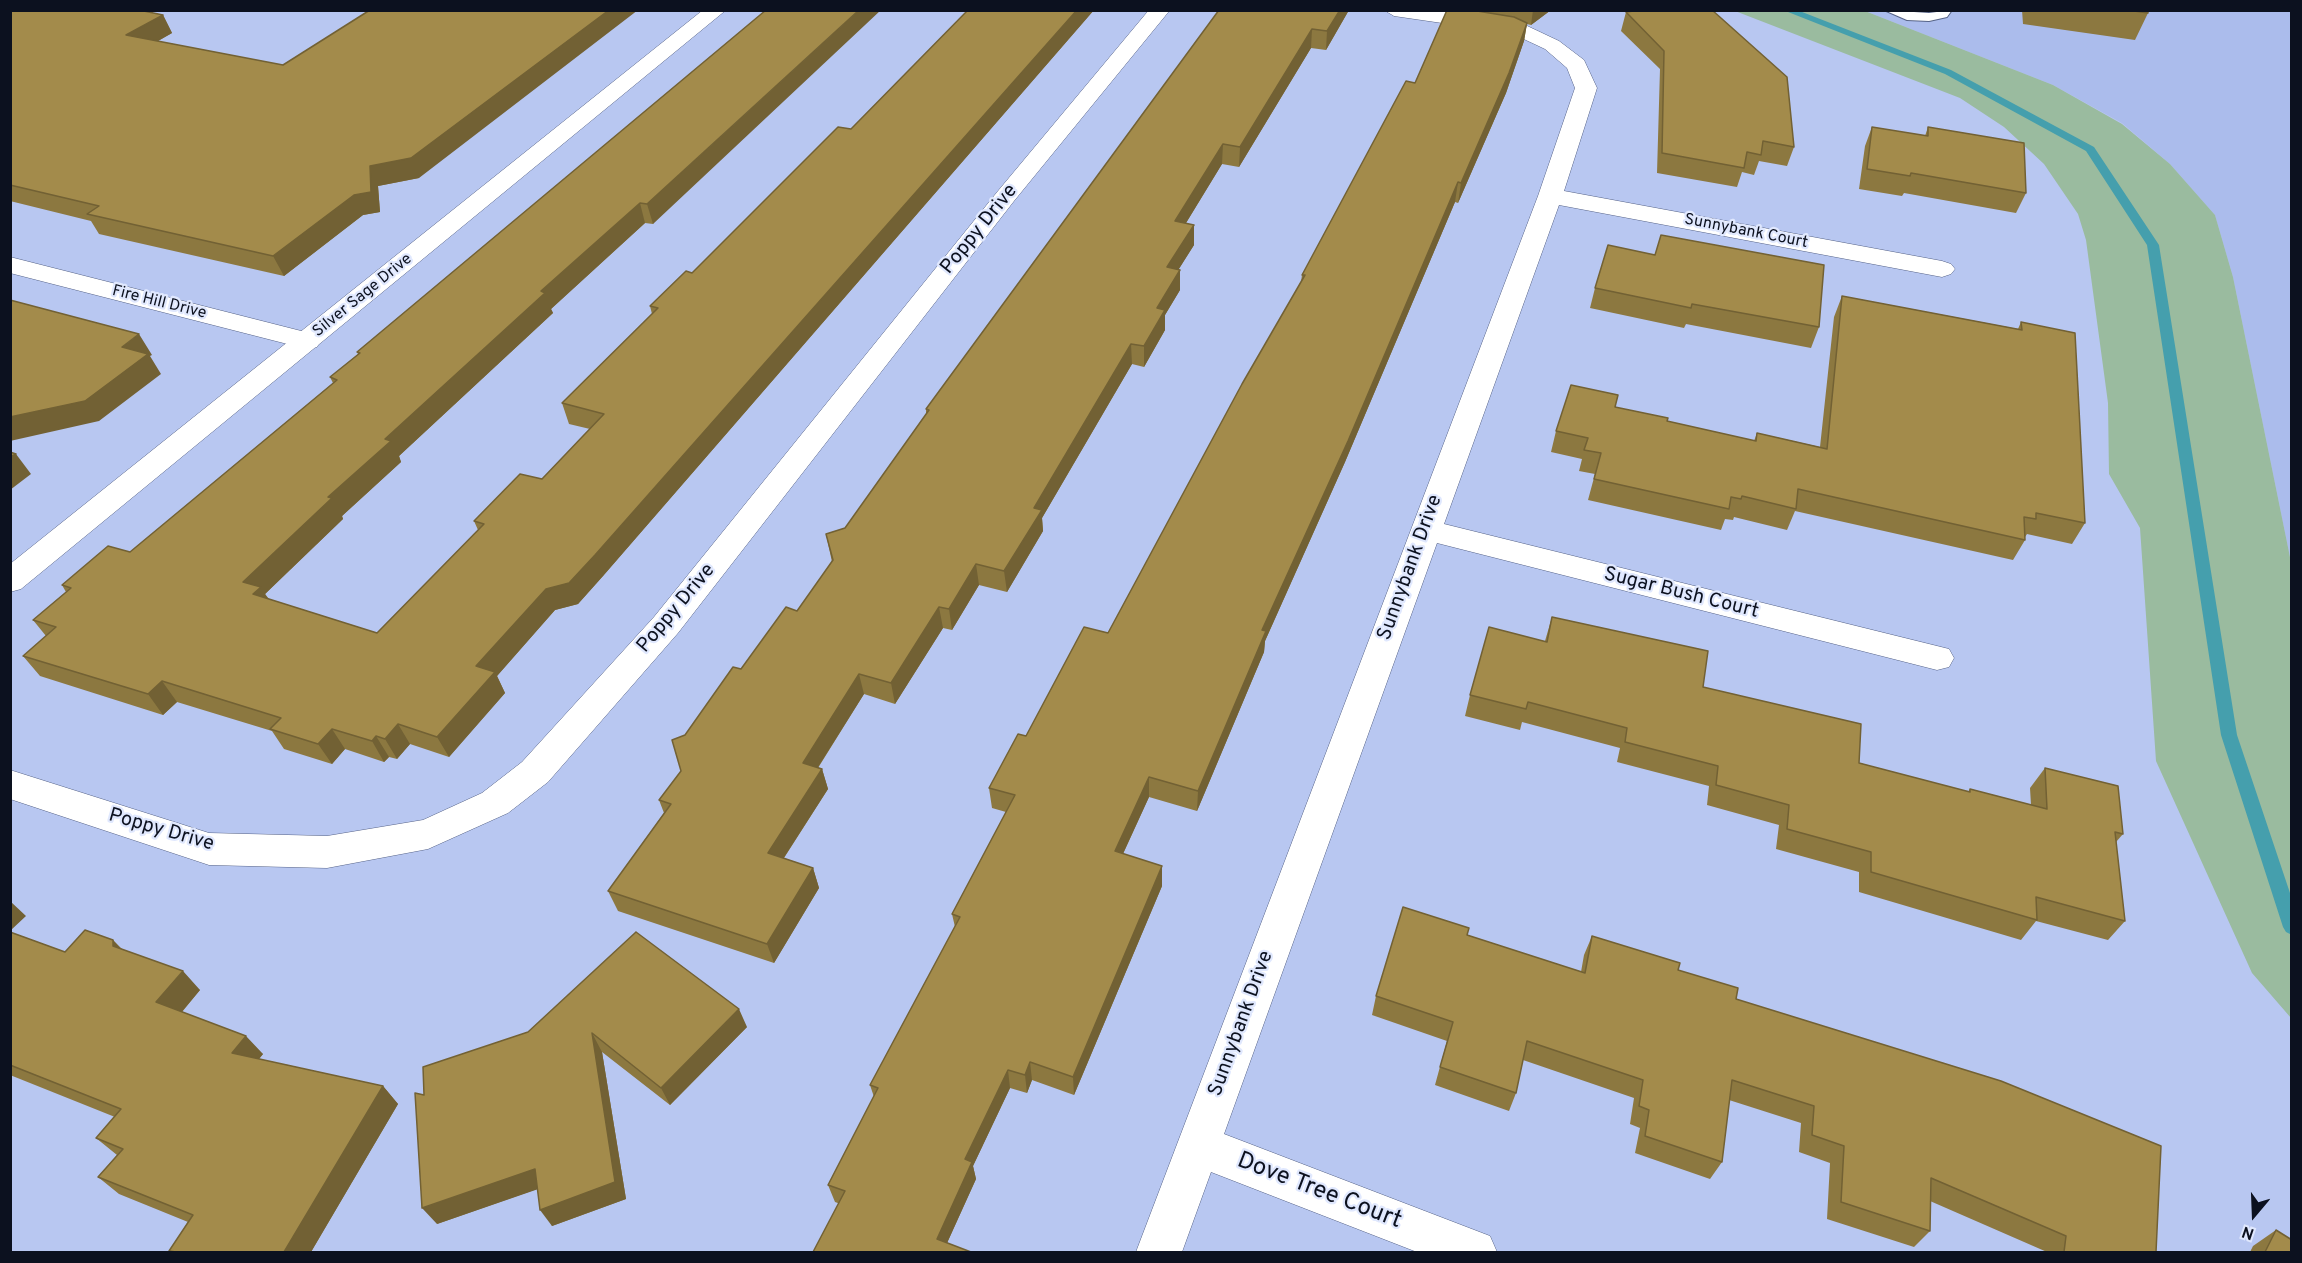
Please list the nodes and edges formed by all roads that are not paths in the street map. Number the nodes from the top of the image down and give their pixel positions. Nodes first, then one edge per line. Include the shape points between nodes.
1 (716, 10) edge
2 (1160, 10) edge
3 (1394, 10) edge
4 (1892, 10) edge
5 (1945, 10) edge
6 (1550, 196) junction
7 (10, 265) edge
8 (1942, 268) dead end
9 (307, 341) junction
10 (1426, 530) junction
11 (10, 581) edge
12 (1937, 658) dead end
13 (10, 784) edge
14 (1197, 1145) junction
15 (1159, 1252) edge
16 (1474, 1252) edge

1 - 9 street, Silver Sage Drive
2 - 13 street, Poppy Drive via 1006,196 666,625 535,772 495,803 428,834 327,852 209,849
3 - 6 street, Sunnybank Drive via 1516,28 1552,45 1576,65 1586,88
4 - 5 lane via 1907,16 1929,17
6 - 8 street, Sunnybank Court
6 - 10 street, Sunnybank Drive
7 - 9 street, Fire Hill Drive
9 - 11 street, Silver Sage Drive
10 - 12 street, Sugar Bush Court
10 - 14 street, Sunnybank Drive
14 - 15 street, Sunnybank Drive
14 - 16 street, Dove Tree Court

